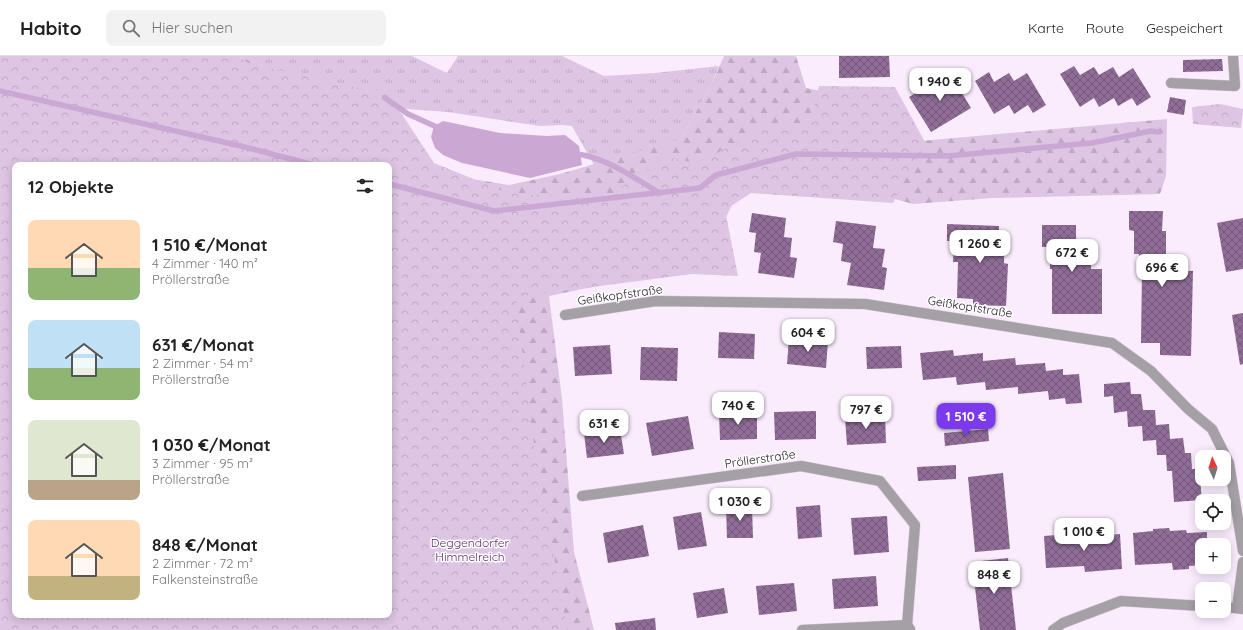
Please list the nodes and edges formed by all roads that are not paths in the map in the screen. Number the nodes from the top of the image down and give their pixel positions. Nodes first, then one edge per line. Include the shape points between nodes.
1 (1233, 56) edge
2 (1172, 83) dead end
3 (565, 316) dead end
4 (582, 496) dead end
5 (1243, 551) edge
6 (1243, 562) edge
7 (1195, 606) edge
8 (1240, 608) edge
9 (909, 628) edge
10 (802, 630) edge
11 (1053, 630) edge

1 - 2 street via 1235,86
3 - 5 street, Geißkopfstraße via 656,301 865,304 1112,343 1151,371 1188,409 1212,429 1229,463
4 - 9 street, Pröllerstraße via 802,466 880,481 915,525
6 - 8 street
7 - 11 street via 1121,601 1063,623
9 - 10 street, Pröllerstraße

